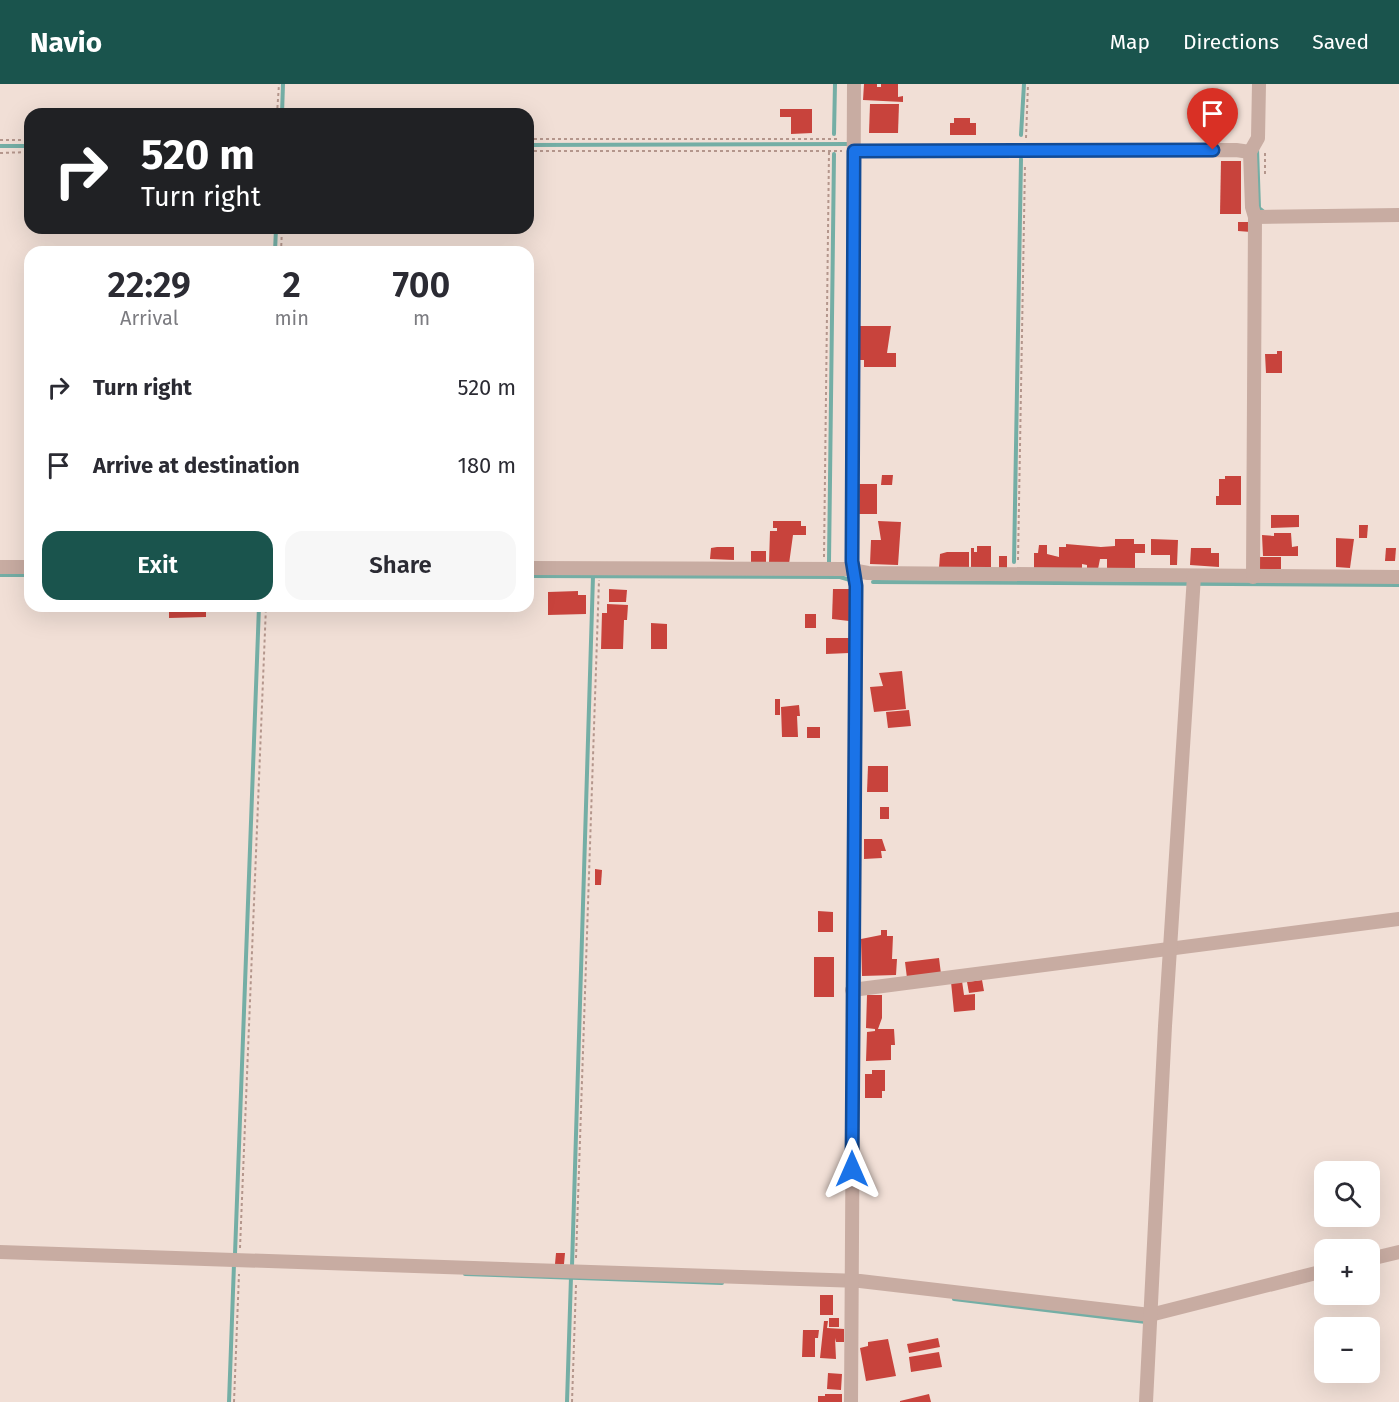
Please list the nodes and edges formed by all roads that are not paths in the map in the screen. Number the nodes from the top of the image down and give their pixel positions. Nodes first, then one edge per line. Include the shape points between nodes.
1 (854, 84) edge
2 (1259, 84) edge
3 (1254, 145) junction
4 (854, 146) junction
5 (1399, 215) edge
6 (1256, 217) junction
7 (0, 567) edge
8 (24, 567) edge
9 (534, 568) edge
10 (854, 571) junction
11 (1253, 577) junction
12 (1399, 577) edge
13 (1194, 581) junction
14 (1399, 919) edge
15 (1171, 949) junction
16 (856, 990) junction
17 (0, 1252) edge
18 (1399, 1252) edge
19 (1380, 1257) edge
20 (1314, 1274) edge
21 (854, 1283) junction
22 (1150, 1319) junction
23 (851, 1402) edge
24 (1146, 1402) edge

1 - 4 street
2 - 3 street
3 - 4 street via 1236,150
3 - 6 street via 1252,207
4 - 10 street
5 - 6 street
6 - 11 street
7 - 8 street
9 - 10 street
10 - 13 street
10 - 16 street
11 - 12 street
11 - 13 street
13 - 15 street
14 - 15 street
15 - 16 street
15 - 22 street
16 - 21 street
17 - 21 street via 576,1277
18 - 19 street
20 - 22 street
21 - 22 street
21 - 23 street
22 - 24 street

